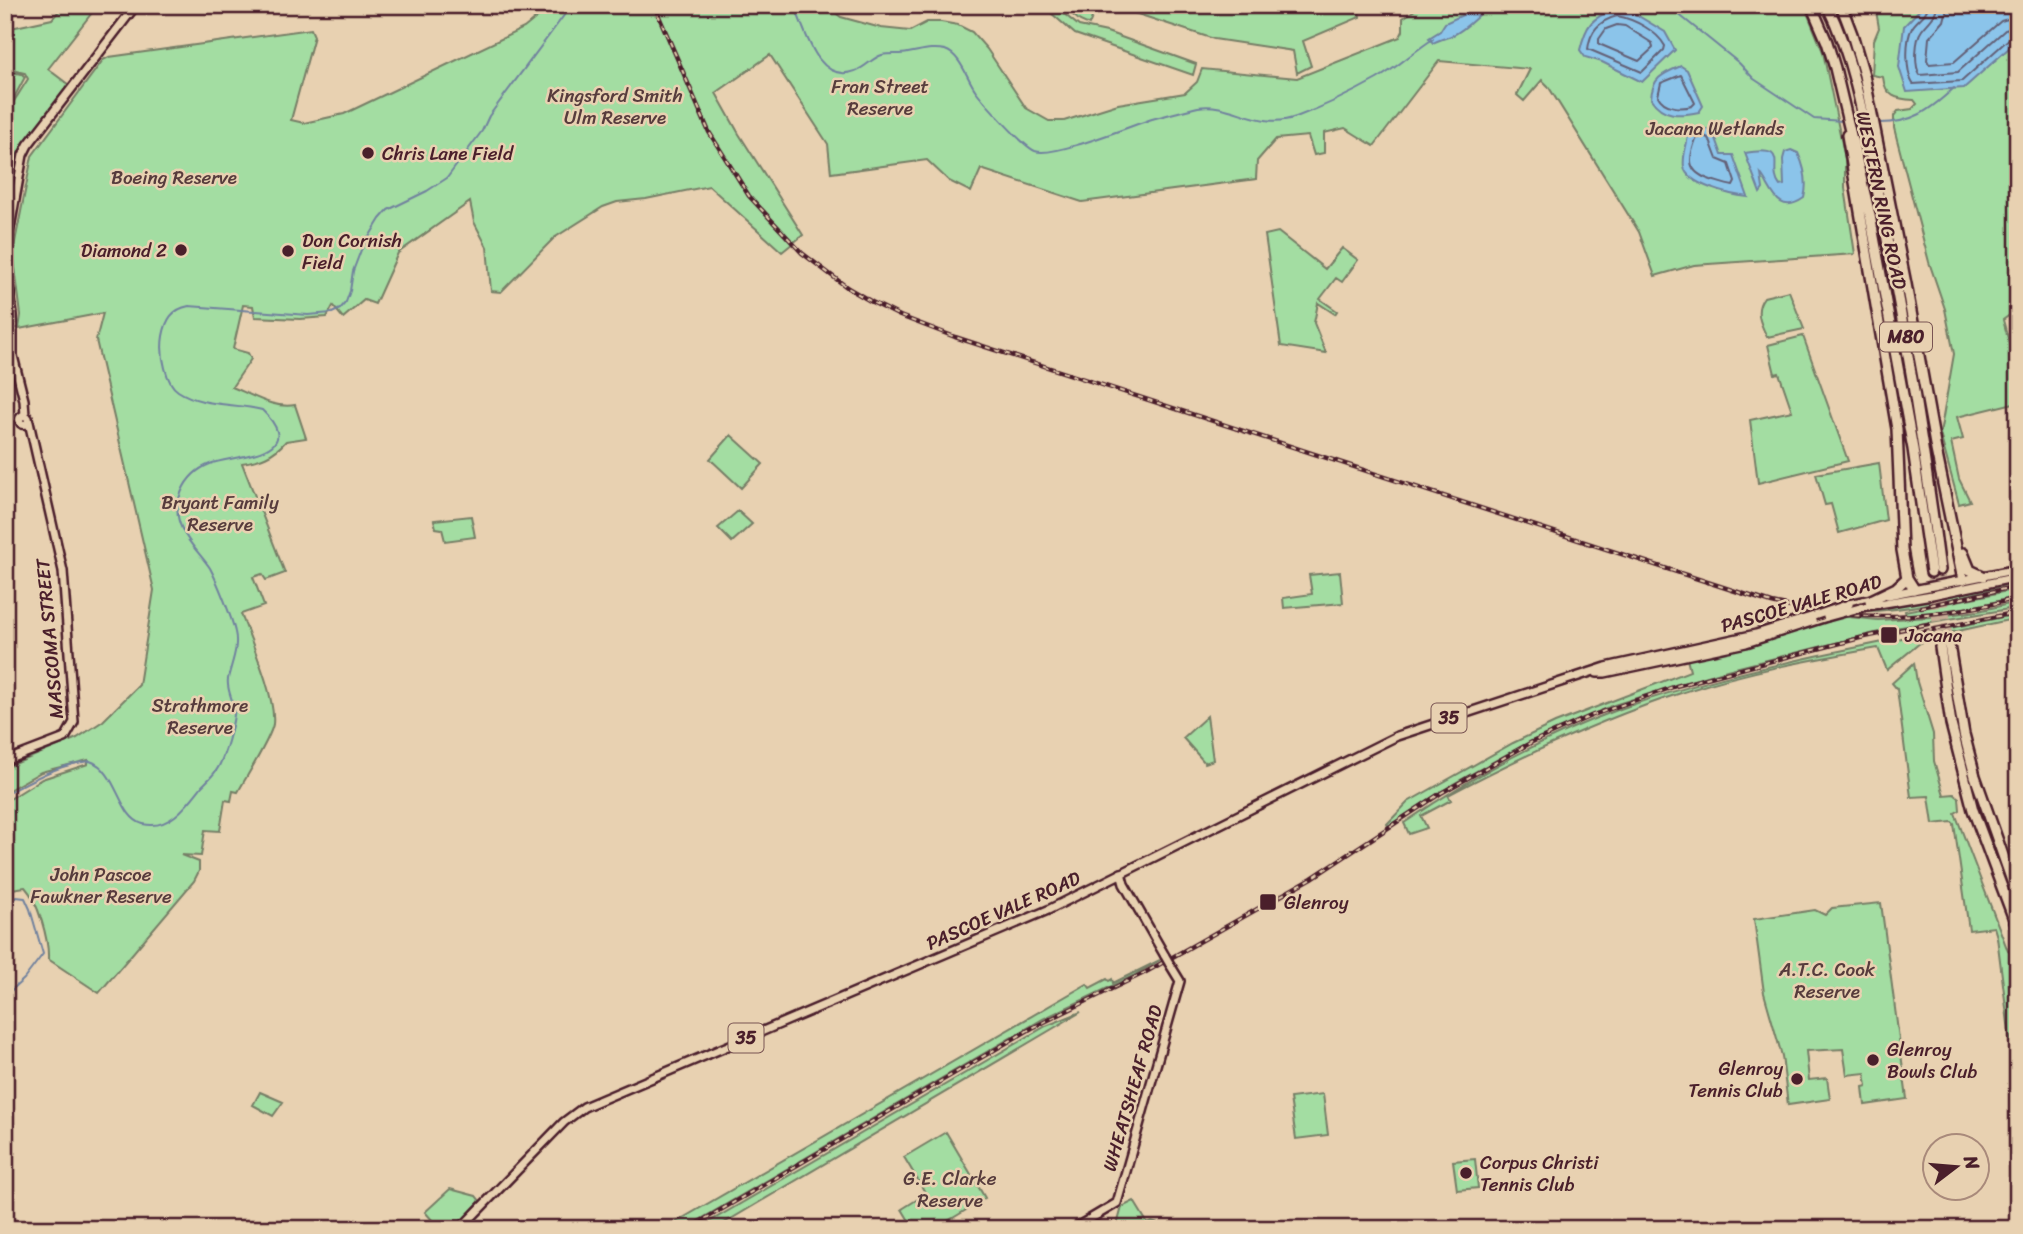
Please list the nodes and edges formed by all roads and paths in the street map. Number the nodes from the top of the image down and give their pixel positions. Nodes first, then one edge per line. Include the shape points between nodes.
1 (136, 5) edge
2 (1811, 5) edge
3 (1827, 5) edge
4 (1840, 5) edge
5 (1852, 149) junction
6 (1879, 173) junction
7 (1947, 501) junction
8 (2018, 569) edge
9 (1983, 576) junction
10 (2018, 577) edge
11 (1907, 578) junction
12 (1963, 580) junction
13 (1914, 589) junction
14 (1954, 591) junction
15 (1870, 602) junction
16 (1593, 672) junction
17 (5, 761) edge
18 (1121, 873) junction
19 (2018, 898) edge
20 (2018, 930) edge
21 (460, 1229) edge
22 (1073, 1229) edge

1 - 17 main road, MASCOMA STREET via 25,149 5,256 13,356 63,571 74,722 65,737
2 - 5 highway, WESTERN RING ROAD / M80 via 1827,42
3 - 6 highway, WESTERN RING ROAD / M80 via 1854,77
4 - 6 highway via 1864,75
5 - 6 highway, WESTERN RING ROAD / M80 via 1936,571 1910,357
5 - 11 highway via 1897,429
6 - 7 highway
7 - 9 highway via 1967,564
7 - 12 highway
8 - 9 main road, PASCOE VALE ROAD / 35
9 - 12 main road, PASCOE VALE ROAD / 35
10 - 14 main road, PASCOE VALE ROAD / 35
11 - 13 highway
11 - 15 highway
12 - 13 main road, PASCOE VALE ROAD / 35
12 - 14 main road
13 - 14 main road
13 - 15 main road, PASCOE VALE ROAD / 35
14 - 15 main road, PASCOE VALE ROAD / 35
15 - 16 main road, PASCOE VALE ROAD / 35, bridge
15 - 16 main road, PASCOE VALE ROAD / 35, bridge via 1725,648
16 - 18 main road, PASCOE VALE ROAD / 35 via 1396,736
18 - 21 main road, PASCOE VALE ROAD / 35 via 1022,921 584,1107
18 - 22 main road, WHEATSHEAF ROAD via 1180,981 1116,1203
19 - 20 highway via 1975,776 1945,645 1949,715 1969,797

